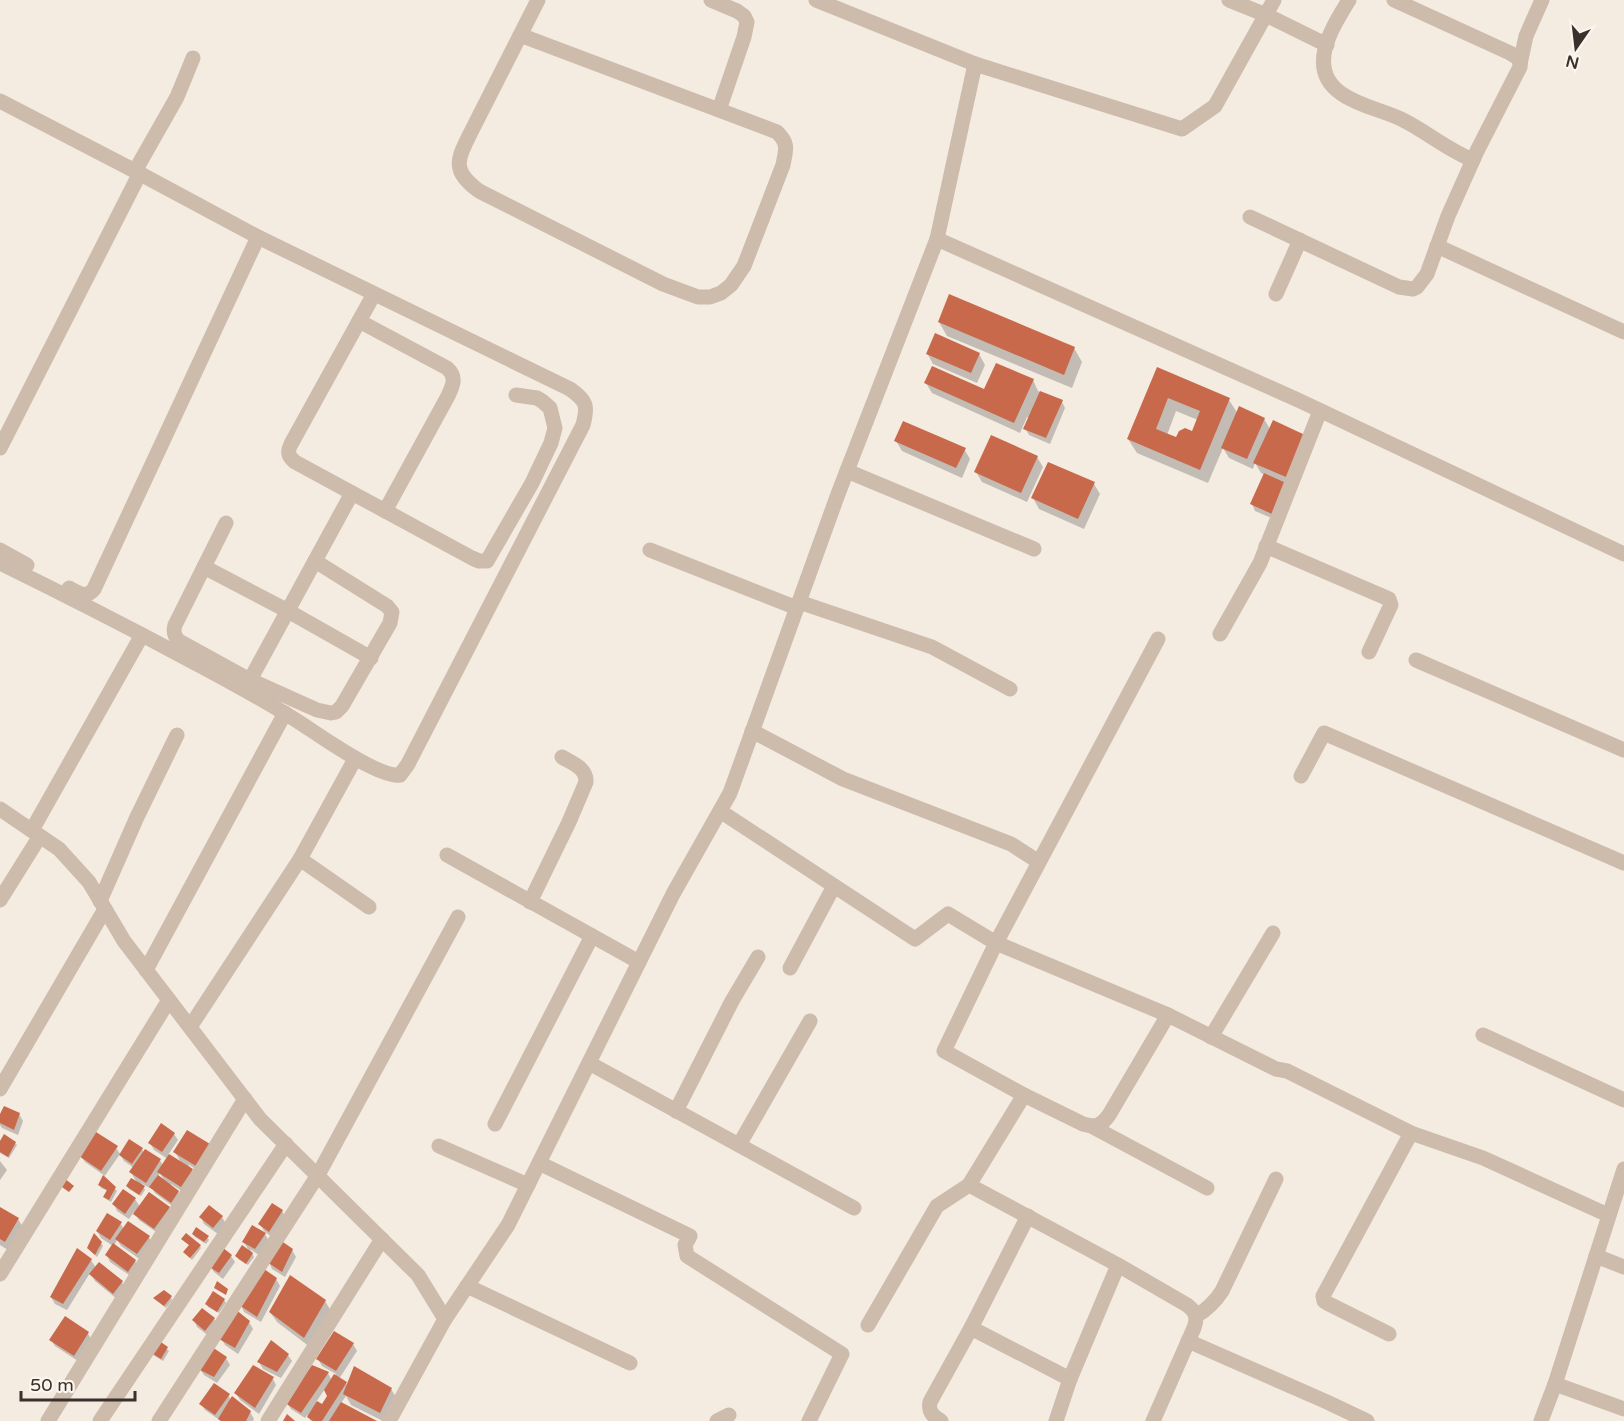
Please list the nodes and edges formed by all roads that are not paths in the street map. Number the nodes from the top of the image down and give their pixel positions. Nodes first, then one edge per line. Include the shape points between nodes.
1 (538, 0) edge
2 (711, 0) edge
3 (816, 0) edge
4 (1228, 0) edge
5 (1274, 0) edge
6 (1348, 0) edge
7 (1394, 0) edge
8 (1542, 0) edge
9 (1266, 15) junction
10 (520, 35) junction
11 (1327, 45) junction
12 (194, 58) dead end
13 (975, 64) junction
14 (1520, 64) junction
15 (0, 101) edge
16 (719, 110) junction
17 (1473, 160) junction
18 (138, 172) junction
19 (1251, 217) dead end
20 (258, 237) junction
21 (937, 239) junction
22 (1300, 240) junction
23 (1437, 246) junction
24 (374, 294) junction
25 (1275, 294) dead end
26 (359, 321) junction
27 (1624, 332) edge
28 (516, 395) dead end
29 (1320, 411) junction
30 (0, 448) edge
31 (847, 471) junction
32 (352, 493) junction
33 (385, 511) junction
34 (226, 523) dead end
35 (1266, 546) junction
36 (1034, 549) dead end
37 (0, 550) edge
38 (650, 550) dead end
39 (1624, 554) edge
40 (315, 561) junction
41 (0, 563) edge
42 (204, 567) junction
43 (798, 605) junction
44 (288, 611) junction
45 (1220, 634) dead end
46 (142, 635) junction
47 (1158, 639) dead end
48 (1369, 652) dead end
49 (371, 658) junction
50 (1416, 660) dead end
51 (250, 680) junction
52 (1010, 690) dead end
53 (285, 713) junction
54 (753, 731) junction
55 (177, 735) dead end
56 (1624, 750) edge
57 (562, 757) dead end
58 (355, 759) junction
59 (1301, 776) dead end
60 (0, 809) edge
61 (720, 811) junction
62 (36, 833) junction
63 (447, 855) dead end
64 (300, 859) junction
65 (1040, 862) junction
66 (1624, 863) edge
67 (834, 886) junction
68 (0, 900) edge
69 (530, 902) junction
70 (103, 905) junction
71 (369, 907) dead end
72 (458, 918) dead end
73 (1273, 933) dead end
74 (592, 936) junction
75 (996, 943) junction
76 (758, 957) dead end
77 (639, 962) junction
78 (790, 968) dead end
79 (146, 970) junction
80 (169, 1000) junction
81 (1168, 1015) junction
82 (810, 1021) dead end
83 (190, 1027) junction
84 (1483, 1035) dead end
85 (1211, 1037) junction
86 (589, 1063) junction
87 (0, 1089) edge
88 (1024, 1095) junction
89 (245, 1100) junction
90 (1624, 1100) edge
91 (676, 1111) junction
92 (495, 1124) dead end
93 (1094, 1127) junction
94 (1412, 1132) junction
95 (286, 1144) junction
96 (739, 1145) junction
97 (439, 1146) dead end
98 (539, 1163) junction
99 (1624, 1169) edge
100 (318, 1175) junction
101 (1276, 1179) dead end
102 (528, 1185) junction
103 (969, 1185) junction
104 (1207, 1188) dead end
105 (854, 1208) dead end
106 (1608, 1215) junction
107 (1028, 1216) junction
108 (381, 1239) junction
109 (1596, 1256) junction
110 (1118, 1265) junction
111 (1624, 1267) edge
112 (0, 1274) edge
113 (467, 1286) junction
114 (1196, 1316) junction
115 (445, 1319) junction
116 (868, 1325) dead end
117 (970, 1328) junction
118 (1389, 1334) dead end
119 (1188, 1341) junction
120 (630, 1363) dead end
121 (1070, 1379) junction
122 (1555, 1384) junction
123 (1624, 1409) edge
124 (937, 1420) edge
125 (48, 1421) edge
126 (100, 1421) edge
127 (159, 1421) edge
128 (268, 1421) edge
129 (389, 1421) edge
130 (809, 1421) edge
131 (1056, 1421) edge
132 (1153, 1421) edge
133 (1367, 1421) edge
134 (1541, 1421) edge

1 - 10 street
2 - 16 street via 737,11 747,22
3 - 13 street
4 - 9 street
5 - 9 street
6 - 11 street
7 - 14 street via 1510,53
8 - 14 street via 1526,36
9 - 11 street
9 - 13 street via 1215,106 1182,129
10 - 16 street
10 - 16 street via 463,148 459,172 479,191 663,284 698,297 721,293 744,266 786,151 784,139 777,132
11 - 17 street via 1325,76 1342,94 1400,118
12 - 18 street
13 - 21 street
14 - 17 street
15 - 18 street
17 - 23 street
18 - 20 street
18 - 30 street
19 - 22 street
20 - 24 street
20 - 37 street via 94,589 88,595 80,594
21 - 29 street
21 - 31 street
22 - 23 street via 1407,289 1422,282
22 - 25 street
23 - 27 street
24 - 26 street
24 - 58 street via 570,389 582,397 586,414 403,772 390,775
26 - 32 street via 288,453 294,462
26 - 33 street via 447,368 454,376 448,396
28 - 33 street via 537,398 550,408 555,428 532,483 487,561 472,558
29 - 35 street
29 - 39 street
31 - 36 street
31 - 43 street
32 - 33 street
32 - 40 street
34 - 42 street
35 - 45 street via 1254,576
35 - 48 street via 1389,599 1391,605
38 - 43 street
40 - 44 street
40 - 49 street via 391,609 392,619
41 - 46 street
42 - 44 street
42 - 51 street via 175,625 175,637
43 - 52 street via 932,647
43 - 54 street
44 - 49 street
44 - 51 street
46 - 53 street
46 - 62 street
47 - 65 street
49 - 51 street via 342,706 331,713
50 - 56 street
53 - 58 street
53 - 79 street
54 - 61 street
54 - 65 street via 843,779 1011,844
55 - 70 street via 137,818
57 - 69 street via 582,770 586,782
58 - 64 street
59 - 66 street via 1323,733
60 - 62 street
61 - 67 street
61 - 77 street
62 - 68 street
62 - 70 street via 59,849 89,882
63 - 69 street
64 - 71 street
64 - 83 street
65 - 75 street
67 - 75 street via 915,939 948,914
67 - 78 street
69 - 74 street
70 - 79 street
70 - 87 street
72 - 100 street
73 - 85 street
74 - 77 street
74 - 92 street
75 - 81 street
75 - 88 street via 944,1051
76 - 91 street
77 - 86 street
79 - 80 street
80 - 83 street
80 - 112 street
81 - 85 street
81 - 93 street via 1109,1116
82 - 96 street
83 - 89 street
84 - 90 street
85 - 94 street
86 - 91 street
86 - 98 street
88 - 93 street
88 - 103 street
89 - 95 street
89 - 125 street
91 - 96 street
93 - 104 street
94 - 106 street via 1483,1158
94 - 118 street via 1323,1296 1327,1303
95 - 100 street
95 - 126 street
96 - 105 street
97 - 102 street
98 - 102 street
98 - 130 street via 690,1236 685,1245 687,1256 842,1354
99 - 106 street
100 - 108 street
100 - 127 street
101 - 114 street via 1222,1291 1216,1301
102 - 113 street via 508,1225
103 - 107 street
103 - 116 street via 937,1206
106 - 109 street
107 - 110 street
107 - 117 street
108 - 115 street via 418,1275
108 - 128 street
109 - 111 street
109 - 122 street
110 - 114 street via 1187,1305
110 - 121 street
113 - 115 street
113 - 120 street
114 - 119 street
115 - 129 street
117 - 121 street
117 - 124 street via 930,1402 930,1411
119 - 132 street
119 - 133 street
121 - 131 street
122 - 123 street
122 - 134 street

